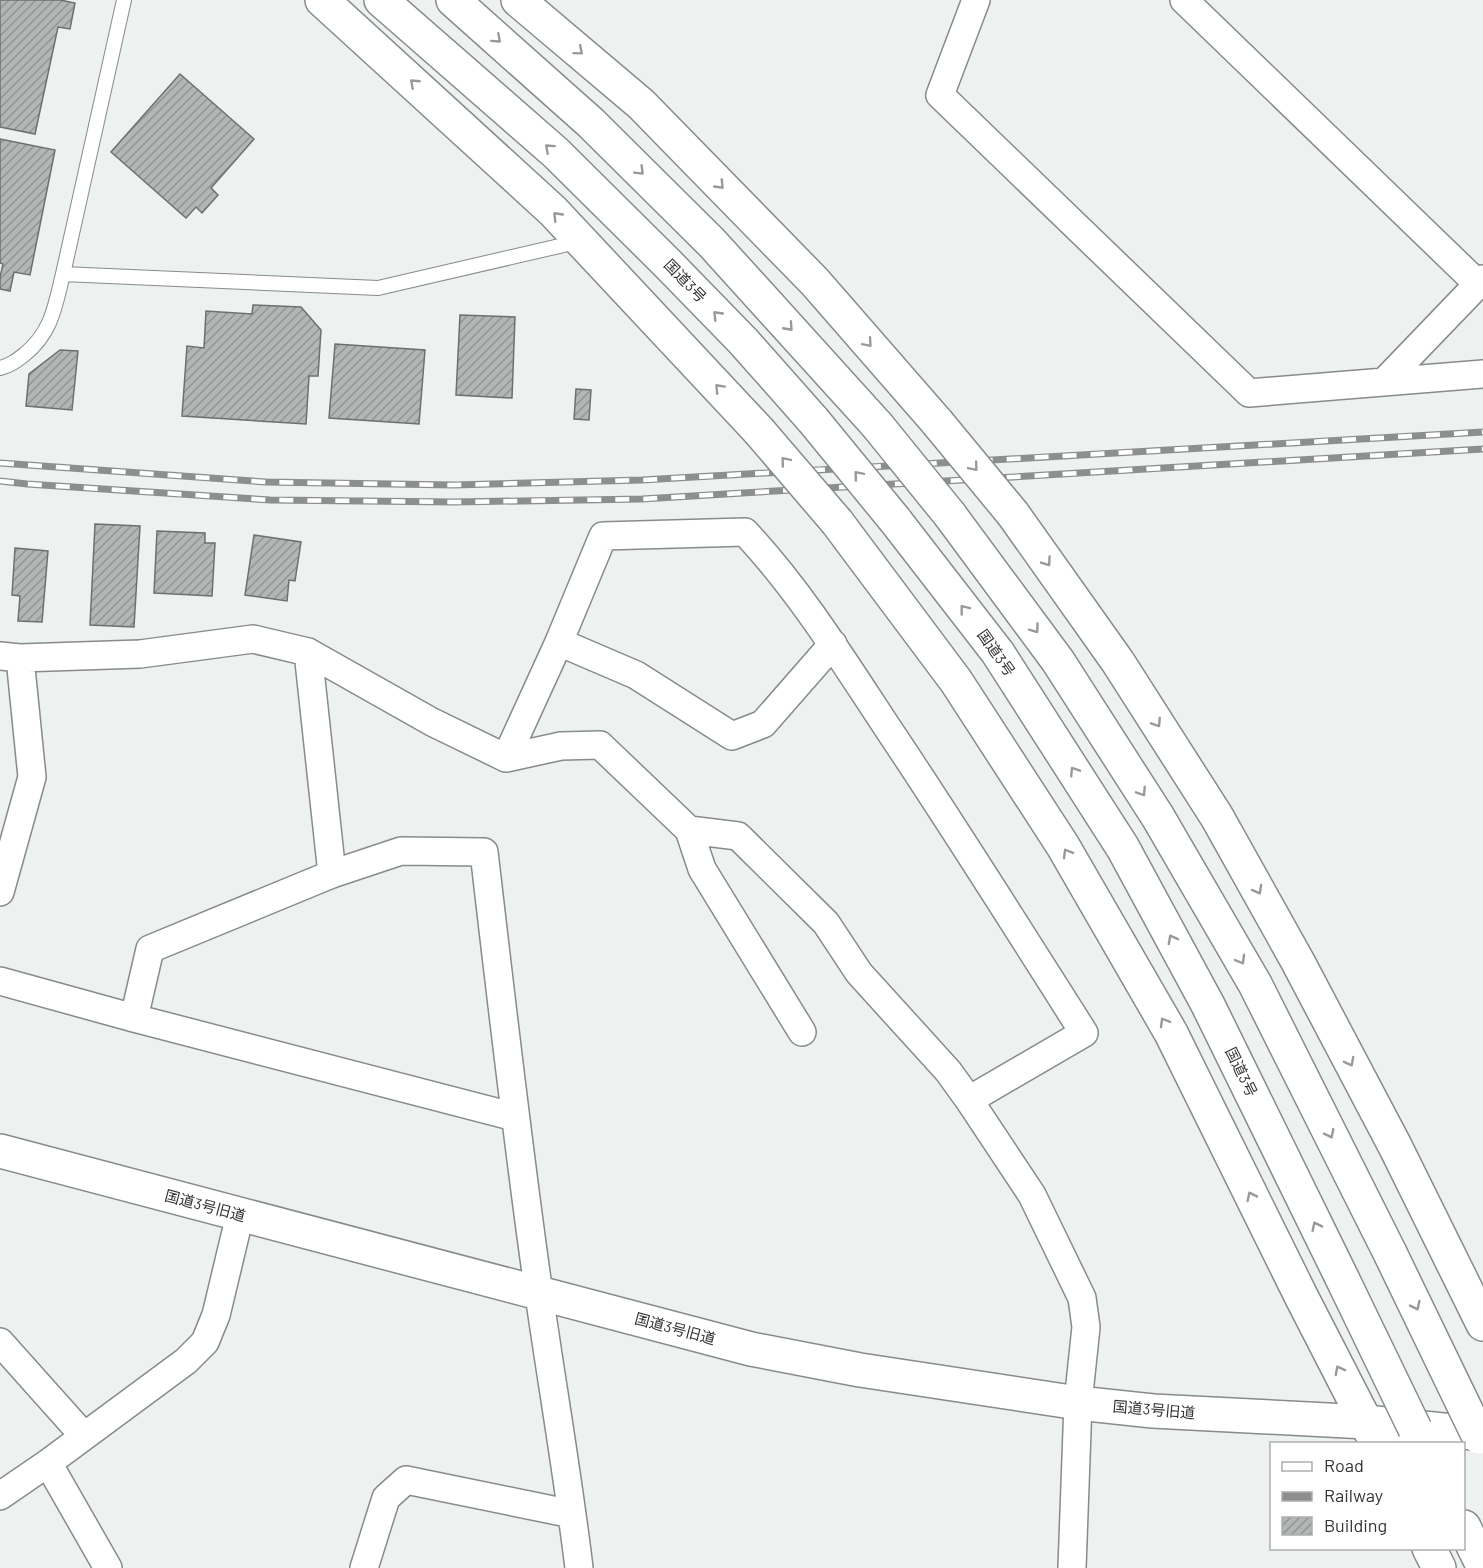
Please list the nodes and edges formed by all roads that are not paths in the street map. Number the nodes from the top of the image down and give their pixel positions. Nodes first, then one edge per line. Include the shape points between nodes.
1 (124, 0) edge
2 (322, 0) edge
3 (381, 0) edge
4 (453, 0) edge
5 (518, 0) edge
6 (976, 0) edge
7 (1184, 0) edge
8 (581, 241) junction
9 (63, 274) junction
10 (1481, 281) edge
11 (0, 368) edge
12 (1483, 374) edge
13 (1384, 382) junction
14 (559, 642) junction
15 (833, 644) junction
16 (309, 652) junction
17 (10, 657) edge
18 (506, 758) junction
19 (689, 830) junction
20 (332, 874) junction
21 (0, 892) edge
22 (0, 981) edge
23 (134, 1018) junction
24 (802, 1032) dead end
25 (969, 1100) junction
26 (515, 1118) junction
27 (0, 1151) edge
28 (240, 1215) junction
29 (539, 1294) junction
30 (1483, 1323) edge
31 (0, 1342) edge
32 (1078, 1403) junction
33 (1372, 1433) edge
34 (1483, 1434) edge
35 (84, 1436) junction
36 (1422, 1442) edge
37 (1483, 1444) edge
38 (48, 1463) junction
39 (0, 1496) edge
40 (572, 1514) junction
41 (1465, 1529) edge
42 (1430, 1550) edge
43 (1483, 1566) edge
44 (108, 1568) edge
45 (364, 1568) edge
46 (579, 1568) edge
47 (1072, 1568) edge
48 (1439, 1568) edge

1 - 9 lane
8 -> 2 main road
36 -> 3 main road, 国道3号, bridge via 1208,1005 1124,848 998,653 813,420 677,272 556,153
4 -> 37 main road, bridge via 591,123 712,243 877,425 950,515 1058,661 1158,817 1255,984
5 -> 30 main road, bridge via 641,104 815,282 1013,514 1118,662 1217,817 1395,1146
6 - 13 street via 940,95 1249,393
7 - 10 street
8 - 9 lane via 378,288
33 -> 8 main road, bridge via 1171,1033 1063,846 956,681 837,522 759,431
9 - 11 lane via 48,329 33,348 10,366
10 - 13 street
12 - 13 street
14 - 15 street via 636,675 732,735 763,724
14 - 15 street via 603,536 745,532 772,561
14 - 18 street
15 - 25 street via 1084,1033
16 - 17 street via 253,639 140,654
16 - 18 street via 432,722
16 - 20 street
17 - 21 street via 32,777
18 - 19 street via 561,746 600,746
19 - 24 street via 702,869
19 - 25 street via 738,836 826,923 859,973 948,1071
20 - 23 street via 150,949
20 - 26 street via 401,851 484,852
22 - 23 street
23 - 26 street
25 - 32 street via 1032,1195 1082,1298 1086,1327
26 - 29 street
27 - 28 main road, 国道3号旧道
28 - 29 main road, 国道3号旧道
28 - 35 street via 216,1315 205,1342 186,1361
29 - 32 main road, 国道3号旧道 via 751,1349
29 - 40 street
31 - 35 street
32 - 33 main road, 国道3号旧道
32 - 47 street
33 - 34 main road, 国道3号旧道
35 - 38 street
38 - 39 street
38 - 44 street
40 - 45 street via 406,1480 386,1498
40 - 46 street
41 - 43 main road
42 - 48 main road

